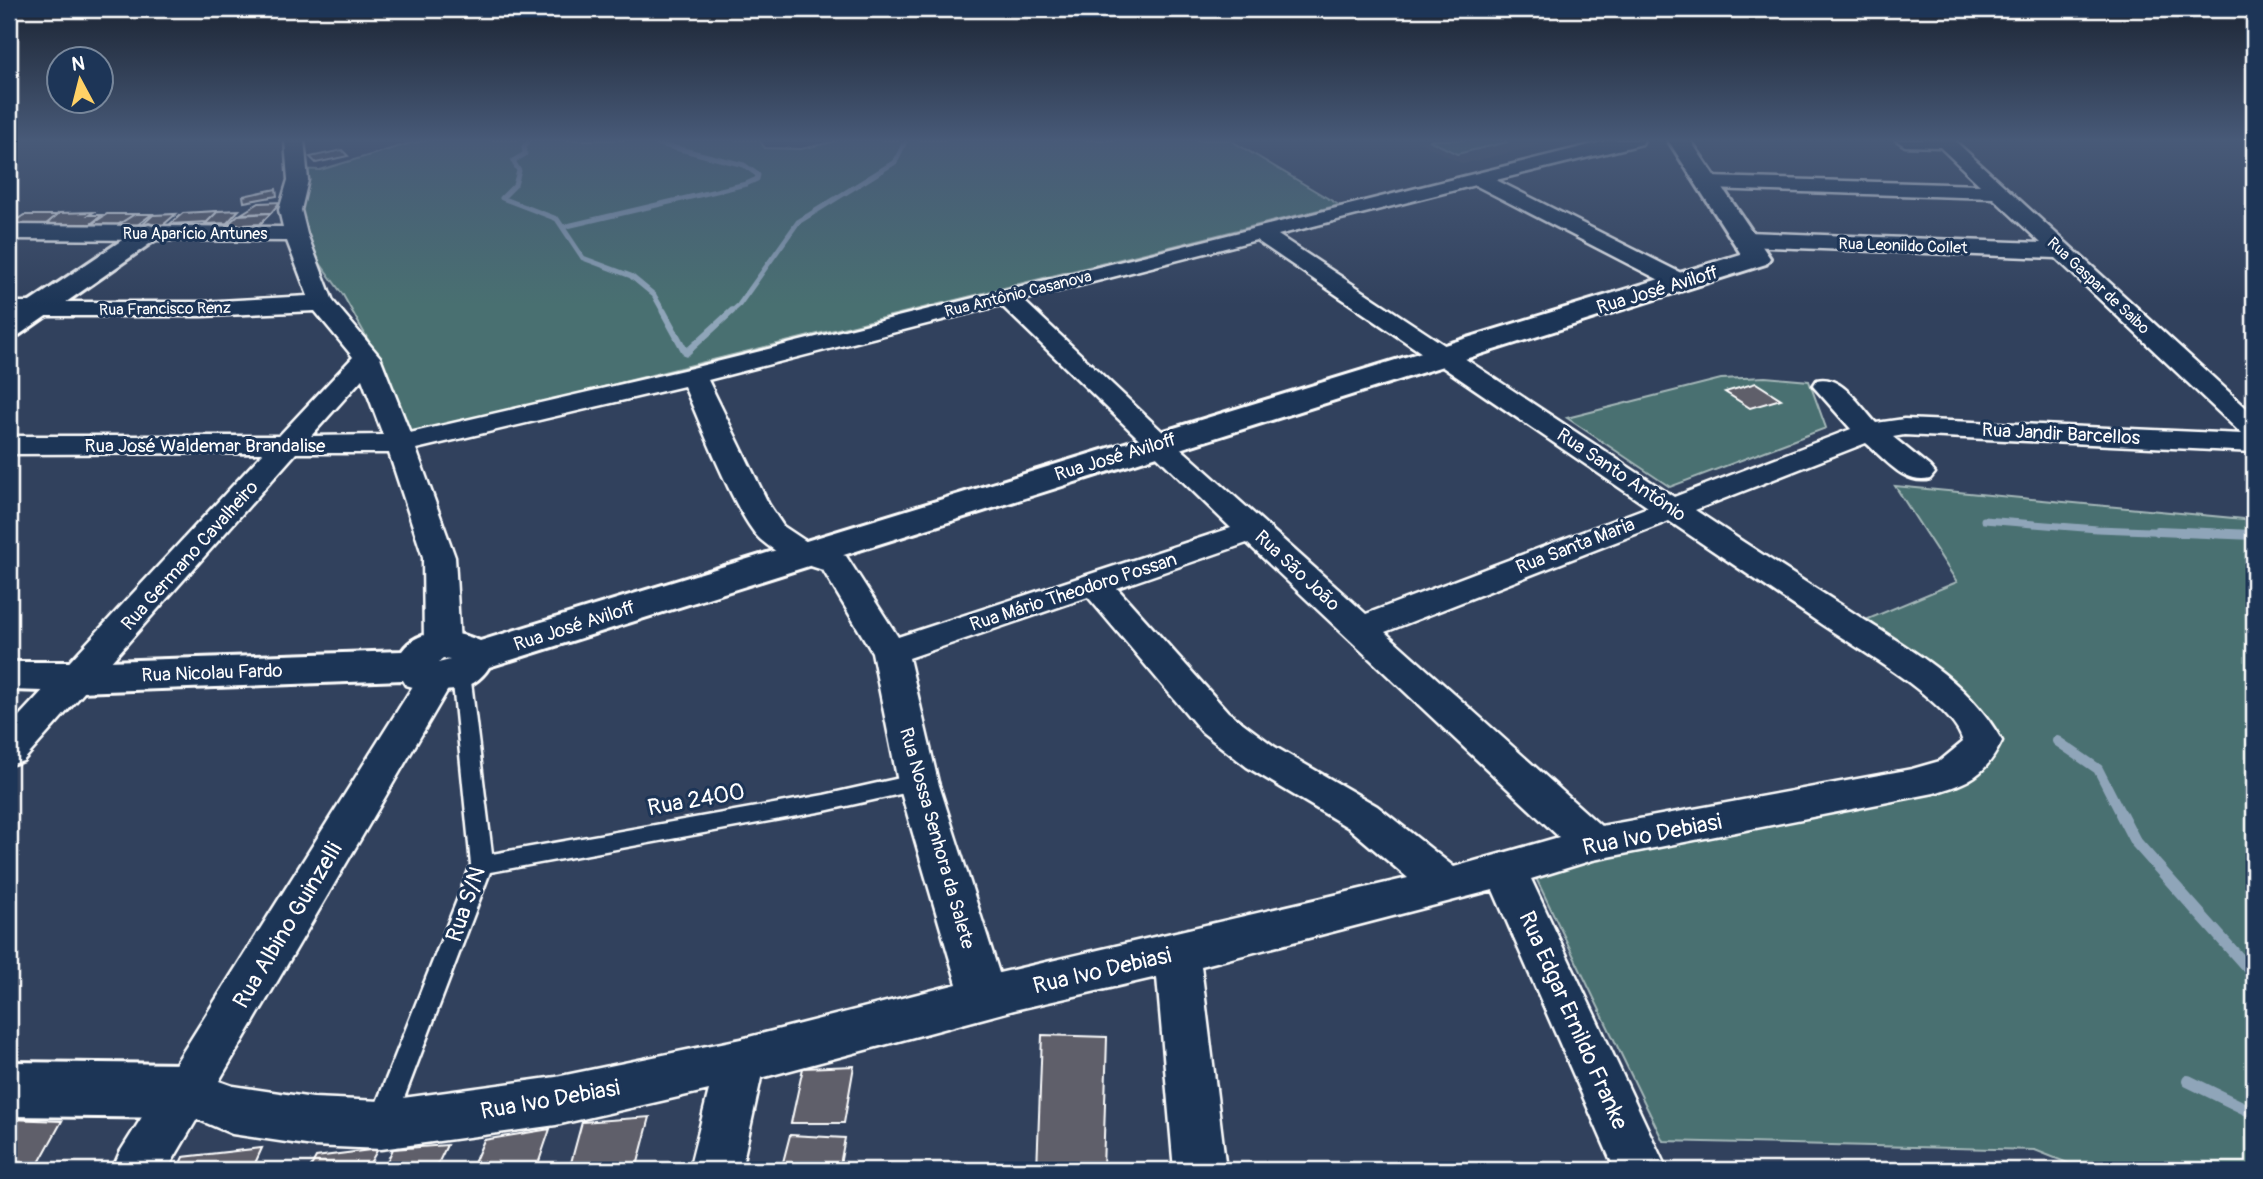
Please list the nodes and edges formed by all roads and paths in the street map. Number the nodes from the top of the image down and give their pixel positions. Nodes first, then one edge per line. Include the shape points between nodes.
1 (294, 195) edge
2 (1407, 195) edge
3 (1512, 195) edge
4 (1717, 195) edge
5 (2002, 195) edge
6 (9, 232) edge
7 (149, 233) junction
8 (1259, 233) junction
9 (296, 234) junction
10 (1751, 248) junction
11 (2061, 251) junction
12 (1681, 282) junction
13 (1005, 296) junction
14 (322, 303) junction
15 (9, 309) edge
16 (38, 309) junction
17 (9, 329) edge
18 (1447, 355) junction
19 (367, 358) junction
20 (693, 376) junction
21 (1826, 386) dead end
22 (2254, 430) edge
23 (1869, 432) junction
24 (1157, 442) junction
25 (2254, 443) edge
26 (400, 444) junction
27 (9, 445) edge
28 (289, 445) junction
29 (1920, 473) dead end
30 (1671, 508) junction
31 (1255, 530) junction
32 (802, 553) junction
33 (1094, 584) junction
34 (1361, 629) junction
35 (890, 652) junction
36 (446, 664) junction
37 (9, 676) edge
38 (78, 677) junction
39 (1977, 726) joint
40 (9, 751) edge
41 (919, 782) junction
42 (1593, 844) junction
43 (482, 865) junction
44 (1506, 870) junction
45 (1448, 886) junction
46 (1177, 953) junction
47 (984, 998) junction
48 (741, 1061) junction
49 (9, 1089) edge
50 (187, 1091) junction
51 (381, 1125) junction
52 (138, 1170) edge
53 (715, 1170) edge
54 (1200, 1170) edge
55 (1641, 1170) edge

1 - 9 street via 290,210
2 - 8 street, Rua Antônio Casanova
3 - 12 street
4 - 10 street
5 - 11 street, Rua Gaspar de Saibo
6 - 7 street, Rua Aparício Antunes
7 - 9 street, Rua Aparício Antunes
7 - 16 street
8 - 13 street, Rua Antônio Casanova
8 - 18 street, Rua Santo Antônio
9 - 14 street
10 - 11 street, Rua Leonildo Collet
10 - 12 street, Rua José Aviloff
11 - 22 street, Rua Gaspar de Saibo
12 - 18 street, Rua José Aviloff
13 - 20 street, Rua Antônio Casanova
13 - 24 street, Rua São João
14 - 16 street, Rua Francisco Renz
14 - 19 street
15 - 16 street, Rua Francisco Renz
16 - 17 street
18 - 24 street, Rua José Aviloff
18 - 30 street, Rua Santo Antônio
19 - 26 street
19 - 28 street, Rua Germano Cavalheiro
20 - 26 street, Rua Antônio Casanova
20 - 32 street, Rua Nossa Senhora da Salete via 754,505 771,532
21 - 23 street
23 - 25 street, Rua Jandir Barcellos via 1904,427
23 - 29 street
23 - 30 street, Rua Santa Maria
24 - 31 street, Rua São João
24 - 32 street, Rua José Aviloff
26 - 28 street, Rua José Waldemar Brandalise
26 - 36 street via 439,557
27 - 28 street, Rua José Waldemar Brandalise
28 - 38 street, Rua Germano Cavalheiro
30 - 34 street, Rua Santa Maria
30 - 39 street, Rua Santo Antônio via 1906,663
31 - 33 street, Rua Mário Theodoro Possan
31 - 34 street, Rua São João
32 - 35 street, Rua Nossa Senhora da Salete via 835,563
32 - 36 street, Rua José Aviloff
33 - 35 street, Rua Mário Theodoro Possan
33 - 45 street via 1215,722 1261,757 1363,817
34 - 42 street, Rua São João
35 - 41 street, Rua Nossa Senhora da Salete
36 - 38 street, Rua Nicolau Fardo
36 - 43 lane, Rua S/N via 467,709
36 - 50 street, Rua Albino Guinzelli
37 - 38 street, Rua Nicolau Fardo
38 - 40 street, Rua Germano Cavalheiro
39 - 42 street, Rua Ivo Debiasi via 1983,741 1978,754 1960,770 1912,784
41 - 43 lane, Rua 2400
41 - 47 street, Rua Nossa Senhora da Salete
42 - 44 street, Rua Ivo Debiasi
43 - 51 lane, Rua S/N
44 - 45 street, Rua Ivo Debiasi
44 - 55 street, Rua Edgar Ernildo Franke
45 - 46 street, Rua Ivo Debiasi
46 - 47 street, Rua Ivo Debiasi
46 - 54 street
47 - 48 street, Rua Ivo Debiasi
48 - 51 street, Rua Ivo Debiasi via 556,1101
48 - 53 street
49 - 50 street
50 - 51 street, Rua Ivo Debiasi via 232,1110 313,1122
50 - 52 street, Rua Albino Guinzelli

